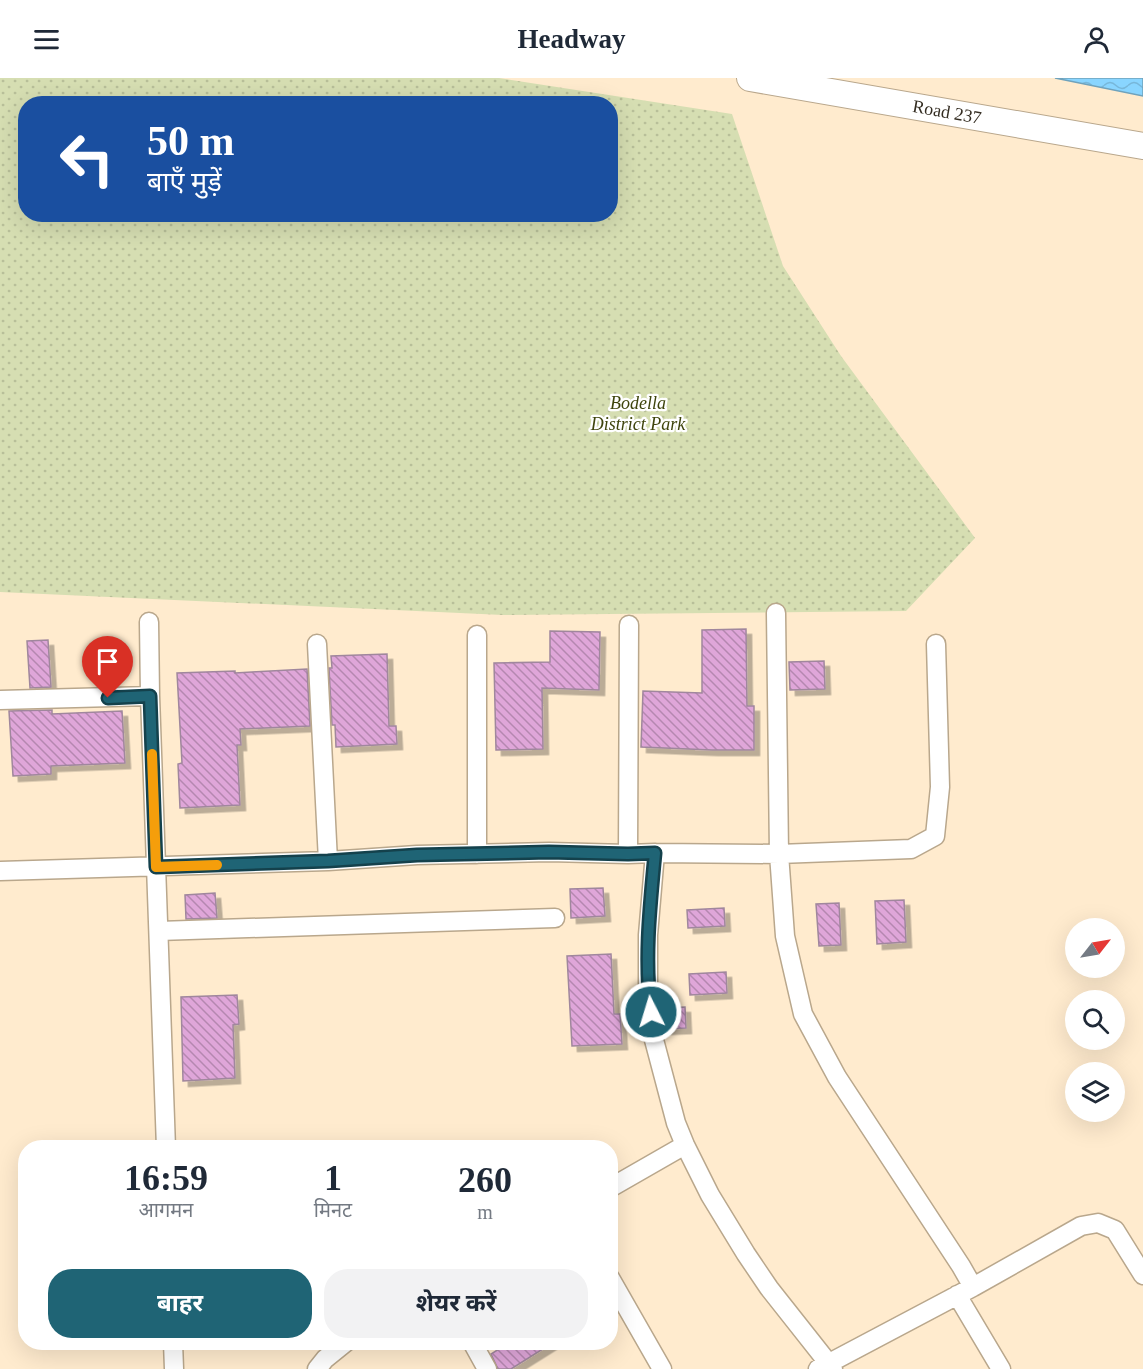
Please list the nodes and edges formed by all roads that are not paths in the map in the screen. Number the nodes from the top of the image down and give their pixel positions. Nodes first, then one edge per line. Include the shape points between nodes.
1 (762, 79) edge
2 (1143, 146) edge
3 (776, 613) dead end
4 (149, 622) dead end
5 (628, 625) dead end
6 (477, 635) dead end
7 (317, 644) dead end
8 (936, 644) dead end
9 (150, 696) junction
10 (0, 700) edge
11 (655, 853) junction
12 (477, 854) junction
13 (628, 854) junction
14 (779, 854) junction
15 (328, 861) junction
16 (156, 867) junction
17 (0, 872) edge
18 (555, 918) dead end
19 (159, 931) junction
20 (166, 1140) edge
21 (685, 1145) junction
22 (618, 1183) edge
23 (1143, 1275) edge
24 (965, 1291) junction
25 (618, 1292) edge
26 (173, 1350) edge
27 (336, 1350) edge
28 (476, 1350) edge
29 (826, 1367) edge
30 (174, 1369) edge
31 (317, 1369) edge
32 (487, 1369) edge
33 (662, 1369) edge
34 (1000, 1369) edge

1 - 2 street, Road 237
3 - 14 street
4 - 9 street
5 - 13 street
6 - 12 street
7 - 15 street
8 - 14 street via 940,787 935,836 911,849
9 - 10 street
9 - 16 street
11 - 13 street
11 - 14 street
11 - 21 street via 648,988 653,1036
12 - 13 street
12 - 15 street
14 - 24 street via 785,936 803,1014 837,1077 956,1257
15 - 16 street
16 - 17 street
16 - 19 street
18 - 19 street
19 - 20 street
21 - 22 street
21 - 29 street via 746,1254
23 - 24 street via 1115,1230 1098,1222 1081,1226
24 - 29 street
24 - 34 street
25 - 33 street
26 - 30 street
27 - 31 street
28 - 32 street

